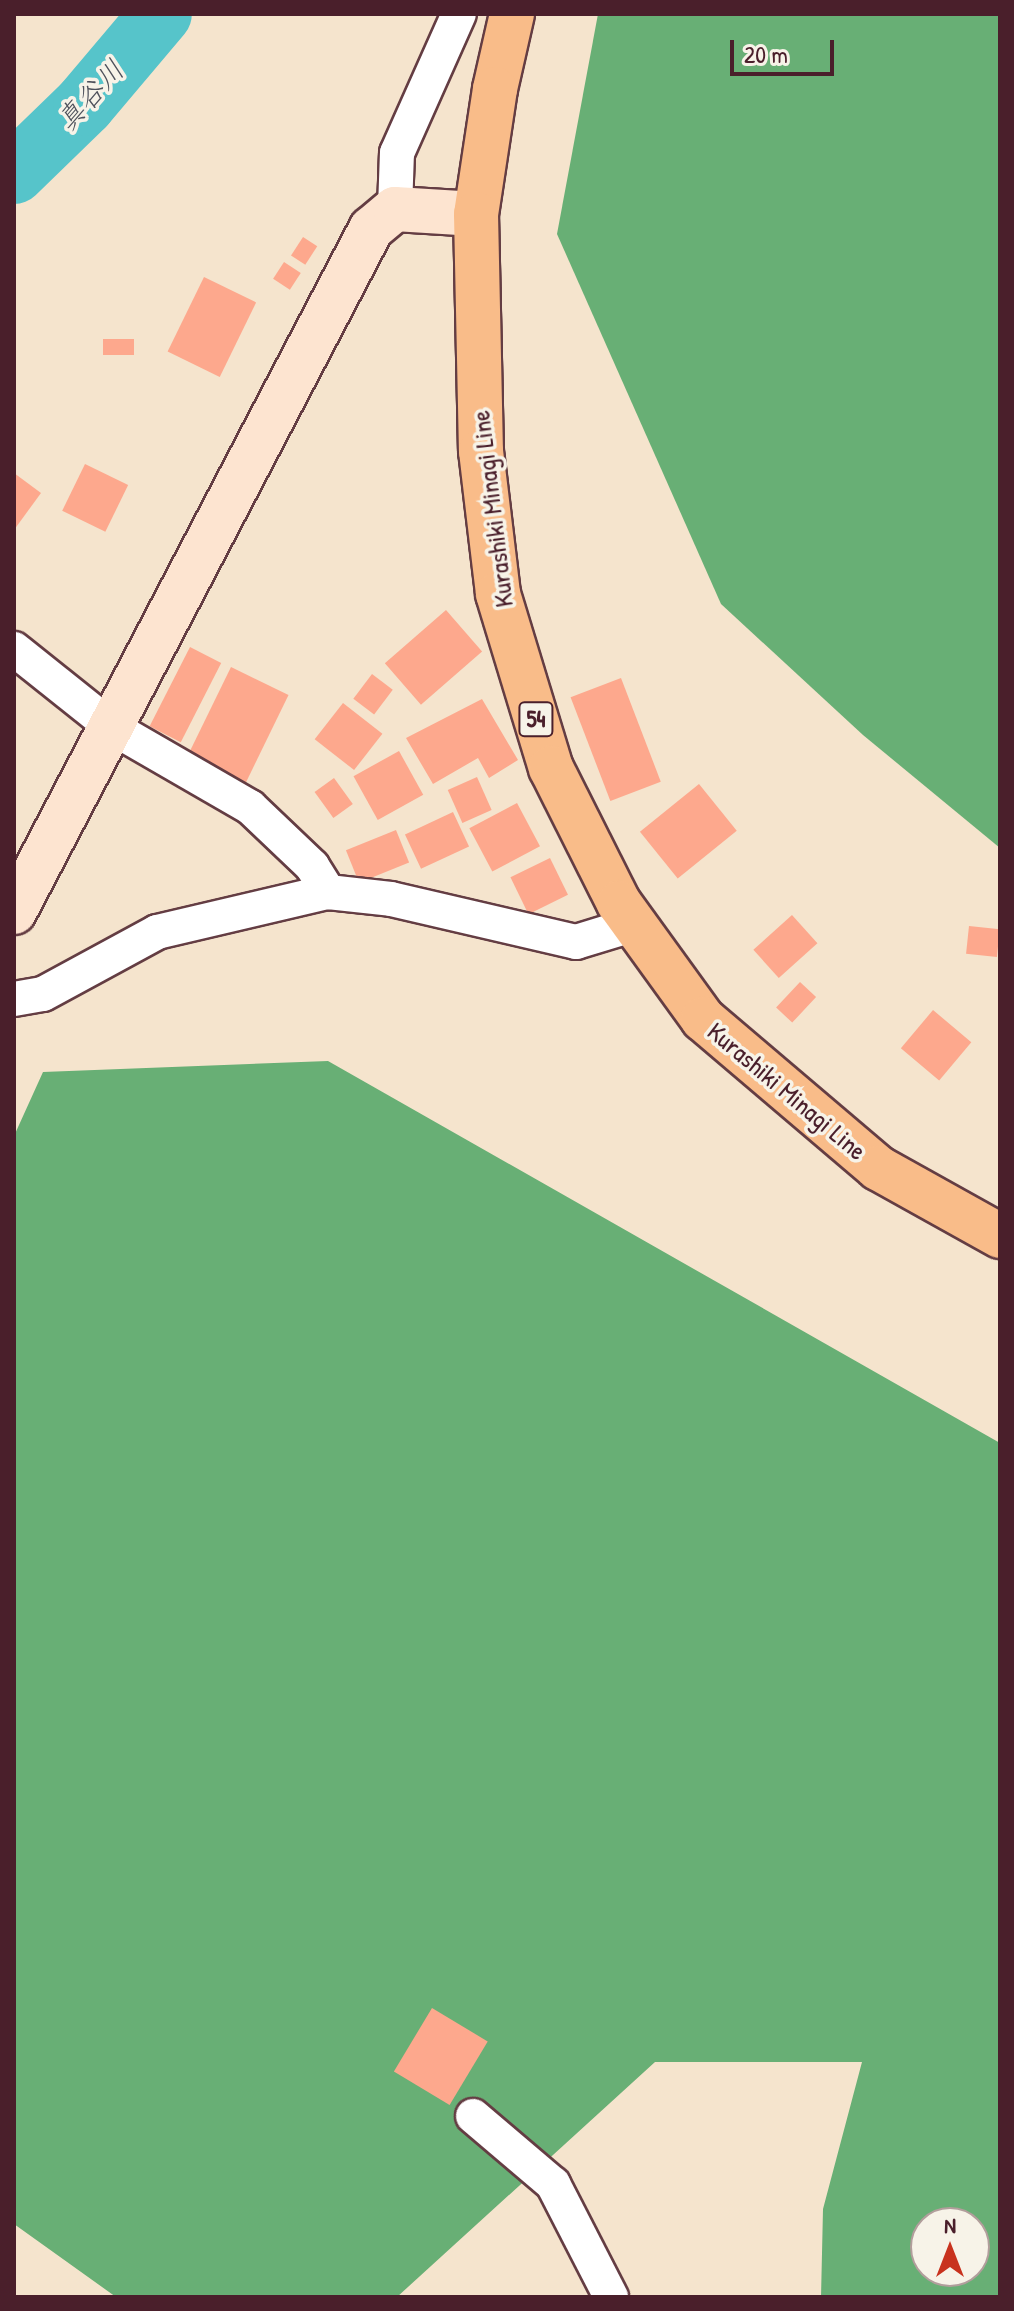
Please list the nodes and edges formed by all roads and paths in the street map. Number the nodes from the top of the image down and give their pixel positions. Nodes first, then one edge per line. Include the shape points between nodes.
1 (459, 14) edge
2 (512, 14) edge
3 (395, 209) junction
4 (476, 214) junction
5 (14, 649) edge
6 (113, 728) junction
7 (328, 892) junction
8 (14, 912) edge
9 (635, 924) junction
10 (14, 999) edge
11 (1000, 1236) edge
12 (473, 2116) dead end
13 (611, 2297) edge

1 - 3 street via 397,153
2 - 4 main road, Kurashiki Minagi Line / 54
3 - 4 street
3 - 6 street via 371,229
4 - 9 main road, Kurashiki Minagi Line / 54 via 481,451 498,594 551,768
5 - 6 street
6 - 7 street via 250,807 312,866
6 - 8 street
7 - 9 street via 391,899 576,942
7 - 10 street via 157,932 43,994
9 - 11 main road, Kurashiki Minagi Line / 54 via 703,1019 726,1039 878,1168
12 - 13 street via 553,2184

